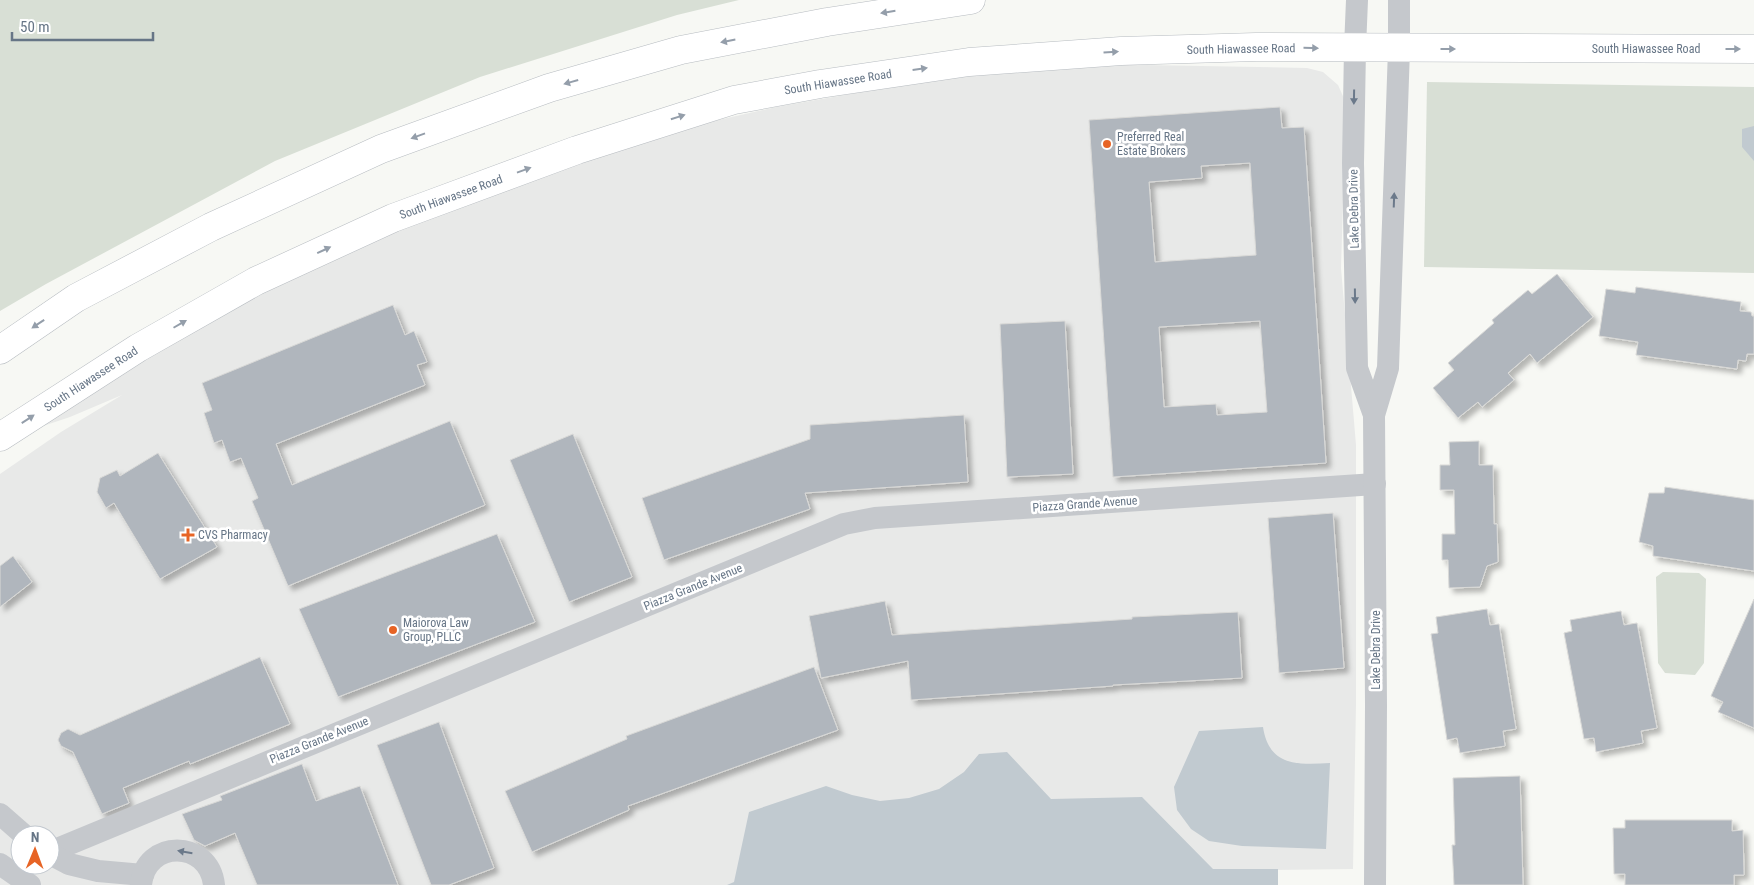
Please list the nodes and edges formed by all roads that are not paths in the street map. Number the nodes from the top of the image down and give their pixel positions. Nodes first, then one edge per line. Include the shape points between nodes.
1 (971, 0) edge
2 (1358, 0) edge
3 (1399, 0) edge
4 (1355, 48) junction
5 (1399, 49) junction
6 (1754, 49) edge
7 (1354, 248) junction
8 (1392, 249) junction
9 (0, 350) edge
10 (1374, 415) junction
11 (0, 437) edge
12 (1375, 484) junction
13 (0, 814) edge
14 (13, 825) edge
15 (89, 836) junction
16 (60, 849) edge
17 (60, 859) edge
18 (0, 864) edge
19 (98, 870) junction
20 (142, 880) edge
21 (30, 885) edge
22 (214, 885) edge
23 (1375, 885) edge

1 -> 9 street via 827,22 681,50 549,88 381,149 211,227 76,298
2 - 4 street, Lake Debra Drive
3 - 5 street, Lake Debra Drive
4 - 5 street, South Hiawassee Road
4 -> 7 street, Lake Debra Drive
11 -> 4 street, South Hiawassee Road via 138,348 266,276 402,215 577,150 709,107 820,84 969,62 1130,51
5 -> 6 street, South Hiawassee Road
8 -> 5 street, Lake Debra Drive
7 - 8 street
7 -> 10 street, Lake Debra Drive via 1357,368
8 - 10 street, Lake Debra Drive via 1388,368
10 - 12 street, Lake Debra Drive
12 - 15 street, Piazza Grande Avenue via 875,518 844,524
12 - 23 street, Lake Debra Drive
13 - 14 street
15 - 16 street, Piazza Grande Avenue
15 - 19 street via 88,859
17 - 19 street
18 - 21 street
19 - 20 street
22 -> 20 street via 208,866 194,854 182,850 157,856

